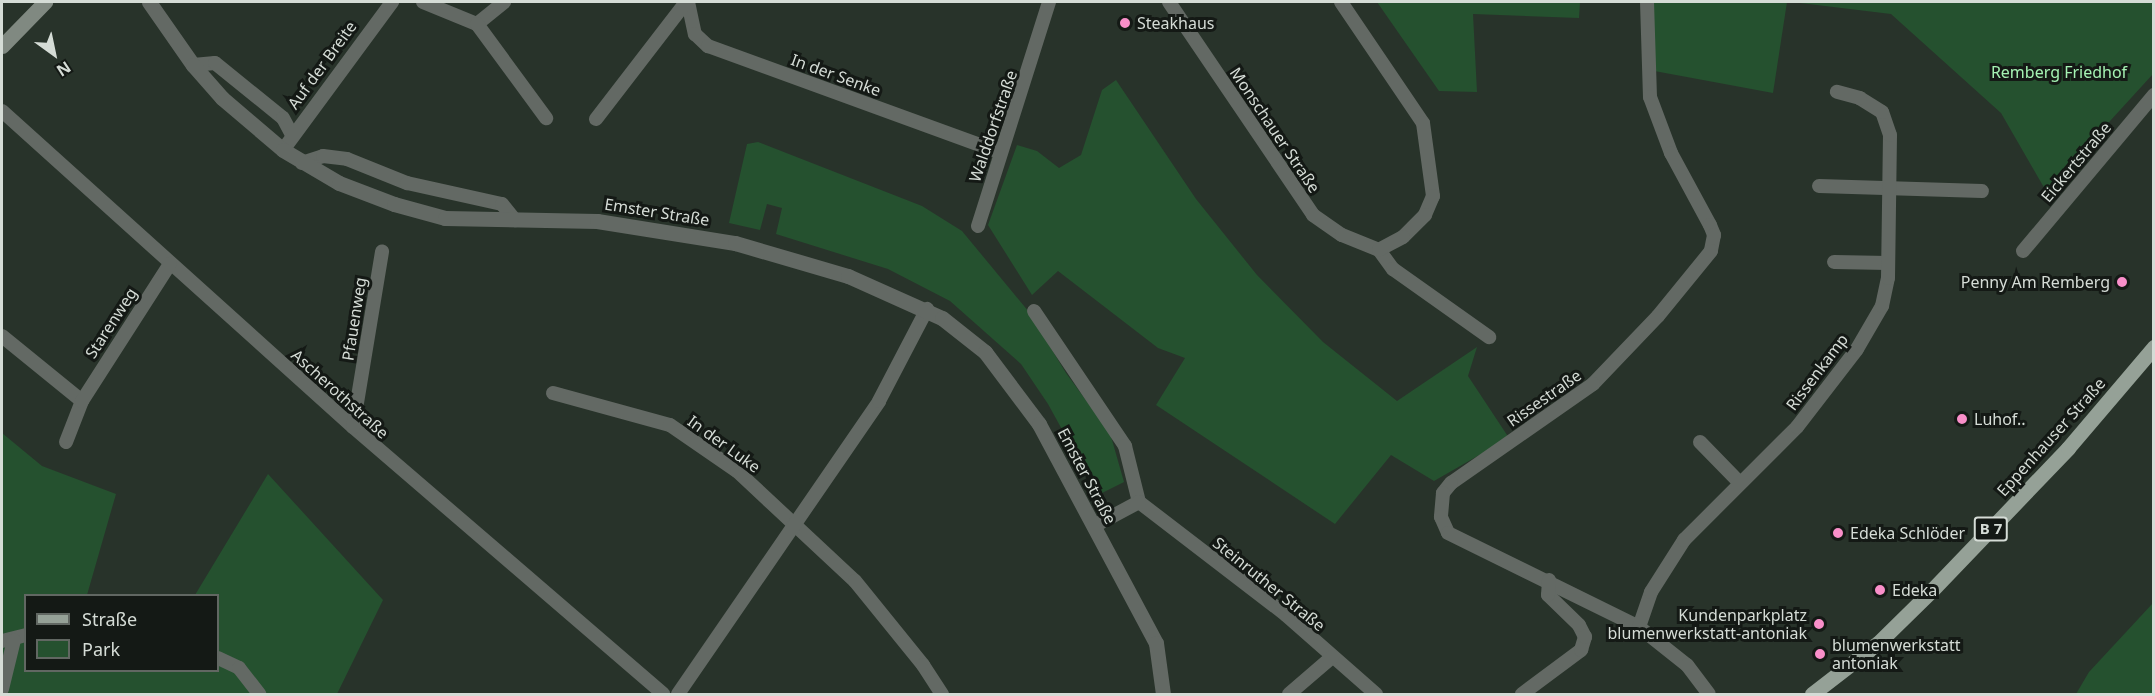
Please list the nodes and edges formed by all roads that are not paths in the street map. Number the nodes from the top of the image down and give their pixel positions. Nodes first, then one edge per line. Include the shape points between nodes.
1 (45, 2) edge
2 (149, 2) edge
3 (392, 2) edge
4 (423, 2) edge
5 (504, 2) edge
6 (687, 2) edge
7 (1049, 2) edge
8 (1169, 2) edge
9 (1341, 2) edge
10 (1647, 2) edge
11 (477, 24) junction
12 (2, 46) edge
13 (192, 65) junction
14 (1837, 92) dead end
15 (2154, 96) edge
16 (2, 111) edge
17 (546, 118) dead end
18 (596, 119) dead end
19 (292, 135) junction
20 (283, 150) junction
21 (1000, 152) junction
22 (302, 163) junction
23 (1819, 186) dead end
24 (1890, 188) junction
25 (1982, 191) dead end
26 (514, 220) junction
27 (978, 226) dead end
28 (1379, 250) junction
29 (382, 251) dead end
30 (2023, 251) dead end
31 (1834, 262) dead end
32 (1888, 263) junction
33 (170, 264) junction
34 (927, 309) junction
35 (1034, 311) dead end
36 (2, 336) edge
37 (1489, 337) dead end
38 (2154, 347) edge
39 (553, 393) dead end
40 (82, 401) junction
41 (353, 427) junction
42 (66, 442) dead end
43 (1700, 442) dead end
44 (1740, 483) junction
45 (1139, 501) junction
46 (795, 523) junction
47 (1094, 526) junction
48 (1548, 580) junction
49 (1639, 627) junction
50 (14, 639) edge
51 (1332, 657) junction
52 (219, 658) edge
53 (2, 689) edge
54 (259, 694) edge
55 (663, 694) edge
56 (678, 694) edge
57 (942, 694) edge
58 (1163, 694) edge
59 (1289, 694) edge
60 (1376, 694) edge
61 (1522, 694) edge
62 (1709, 694) edge
63 (1812, 694) edge

1 - 12 main road
2 - 13 street, Emster Straße
3 - 19 street, Auf der Breite
4 - 11 street
5 - 11 street
6 - 18 street, In der Senke
6 - 21 street, In der Senke via 695,34 708,46
7 - 21 street, Walddorfstraße via 1009,139
8 - 28 street, Monschauer Straße via 1313,215 1342,235
9 - 28 street via 1423,123 1433,196 1425,215 1403,237
10 - 48 street, Rissestraße via 1650,97 1671,153 1714,235 1711,251 1658,316 1593,384 1458,478 1443,493 1441,518 1448,533
11 - 17 street
13 - 19 street via 215,63 283,118
13 - 20 street, Emster Straße via 222,98
14 - 24 street, Rissenkamp via 1860,98 1882,112 1890,135
15 - 30 street, Eickertstraße
16 - 33 street, Ascherothstraße
19 - 20 street, Auf der Breite
20 - 22 street, Emster Straße
21 - 27 street, Walddorfstraße
22 - 26 street, Emster Straße via 339,183 417,212 474,221
22 - 26 street via 323,156 347,159 407,183 502,204
23 - 24 street
24 - 25 street
24 - 32 street, Rissenkamp
26 - 34 street, Emster Straße via 597,221 735,243 812,263
28 - 37 street, Monschauer Straße via 1393,269
29 - 41 street, Pfauenweg
31 - 32 street
32 - 44 street, Rissenkamp via 1882,306 1857,349 1797,427
33 - 40 street, Starenweg
33 - 41 street, Ascherothstraße
34 - 46 street via 879,401
34 - 47 street, Emster Straße via 985,352 1019,394
35 - 45 street via 1125,446
36 - 40 street
38 - 63 main road, Eppenhauser Straße / B 7 via 2054,464 1933,589 1878,643
39 - 46 street, In der Luke via 670,425 737,471
40 - 42 street, Starenweg
41 - 55 street, Ascherothstraße
43 - 44 street
44 - 49 street, Rissenkamp via 1684,540 1651,592
45 - 47 street
45 - 51 street, Steinruther Straße via 1286,615
46 - 56 street
46 - 57 street, In der Luke via 855,581
47 - 58 street, Emster Straße via 1156,643
48 - 49 street, Rissestraße
48 - 61 street via 1548,595 1579,625 1585,638 1581,650
49 - 62 street, Rissestraße via 1687,665
50 - 53 street
51 - 59 street
51 - 60 street, Steinruther Straße
52 - 54 street via 239,668

